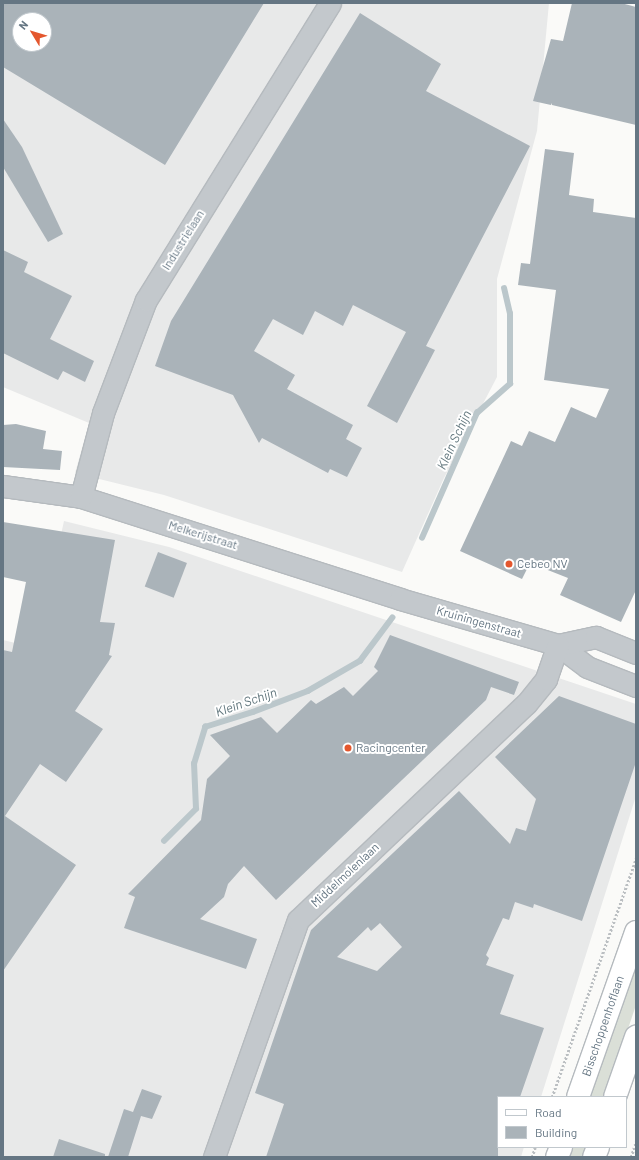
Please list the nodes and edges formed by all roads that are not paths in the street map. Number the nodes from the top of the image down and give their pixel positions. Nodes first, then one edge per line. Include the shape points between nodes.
1 (330, 3) edge
2 (3, 486) edge
3 (81, 497) junction
4 (400, 599) joint
5 (558, 646) junction
6 (636, 653) edge
7 (636, 686) edge
8 (636, 932) edge
9 (636, 1037) edge
10 (578, 1096) edge
11 (615, 1096) edge
12 (214, 1157) edge

1 - 3 street, Industrielaan via 146,300 103,413
2 - 3 street, Melkerijstraat
3 - 4 street, Melkerijstraat
4 - 5 street, Kruiningenstraat
5 - 6 street via 596,636
5 - 7 street, Kruiningenstraat via 587,667
5 - 12 street, Middelmolenlaan via 546,679 526,704 298,920
8 - 10 main road, Bisschoppenhoflaan
9 - 11 main road

